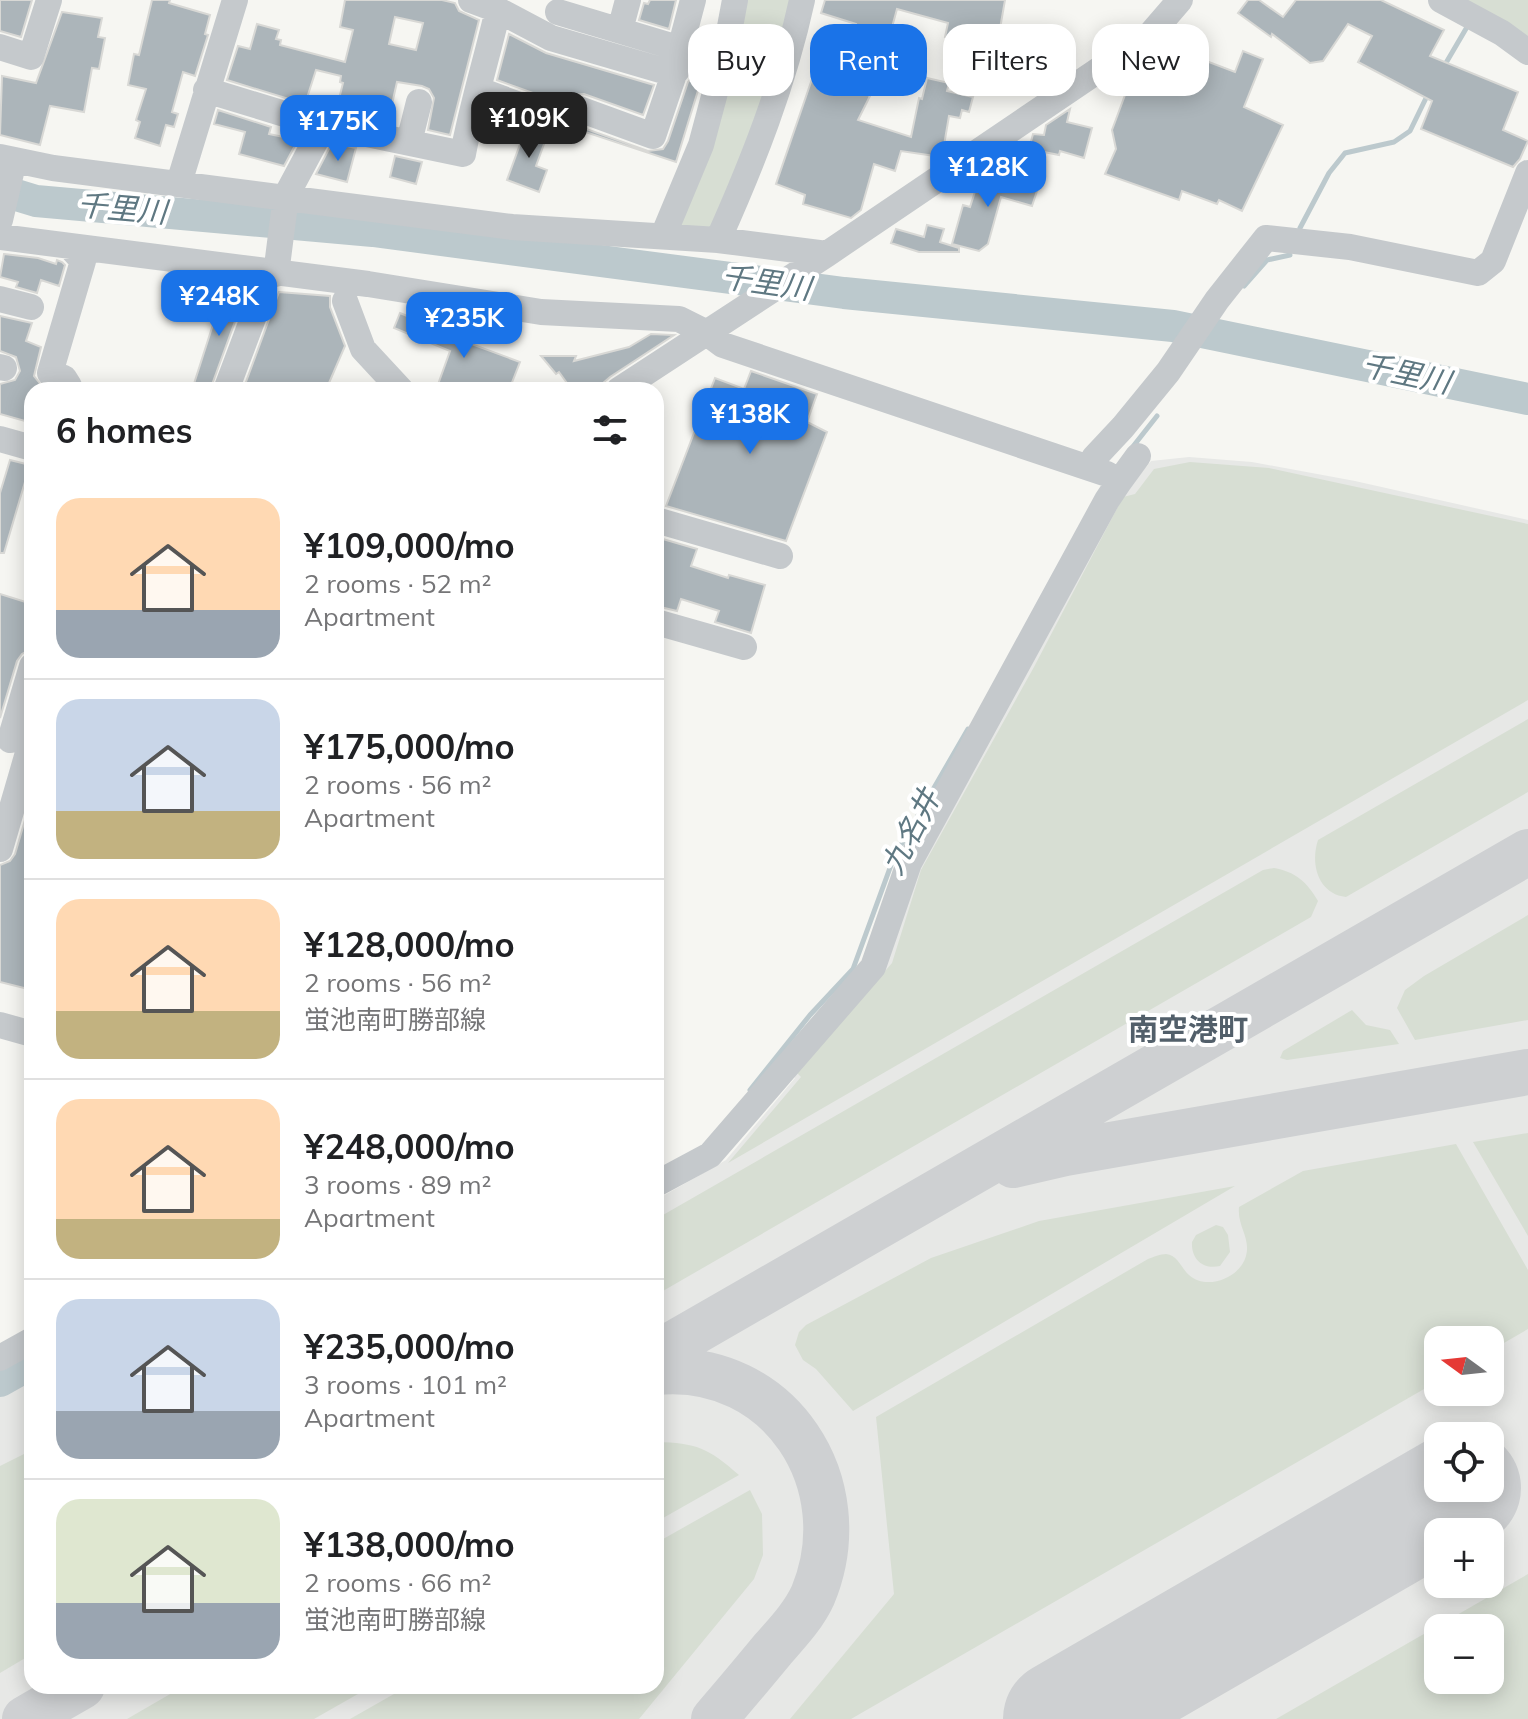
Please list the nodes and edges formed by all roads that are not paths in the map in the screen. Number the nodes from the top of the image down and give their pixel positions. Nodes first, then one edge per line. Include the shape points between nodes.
1 (49, 0) edge
2 (235, 0) edge
3 (471, 0) edge
4 (628, 0) edge
5 (693, 0) edge
6 (735, 0) edge
7 (802, 0) edge
8 (1180, 0) edge
9 (1441, 0) edge
10 (560, 6) edge
11 (498, 10) junction
12 (731, 24) edge
13 (620, 30) junction
14 (551, 38) junction
15 (0, 47) edge
16 (1528, 52) edge
17 (682, 58) junction
18 (688, 58) edge
19 (206, 90) junction
20 (479, 90) junction
21 (714, 96) edge
22 (419, 102) dead end
23 (324, 125) junction
24 (409, 142) junction
25 (7, 158) edge
26 (1528, 173) edge
27 (179, 183) junction
28 (286, 196) junction
29 (0, 220) edge
30 (663, 236) junction
31 (0, 237) edge
32 (718, 240) junction
33 (71, 248) junction
34 (821, 258) junction
35 (270, 282) junction
36 (0, 299) edge
37 (345, 301) dead end
38 (31, 307) dead end
39 (716, 327) junction
40 (66, 382) edge
41 (229, 382) edge
42 (394, 382) edge
43 (631, 382) edge
44 (0, 439) edge
45 (24, 446) edge
46 (1138, 456) dead end
47 (1090, 468) junction
48 (1119, 482) junction
49 (664, 522) edge
50 (780, 556) dead end
51 (664, 624) edge
52 (744, 647) dead end
53 (24, 709) edge
54 (18, 742) edge
55 (0, 849) edge
56 (0, 1025) edge
57 (24, 1032) edge
58 (664, 1180) edge
59 (24, 1344) edge
60 (0, 1358) edge

1 - 15 street via 31,57
2 - 19 street
3 - 11 street
4 - 13 street
5 - 17 street
6 - 12 street
7 - 32 street via 752,164
8 - 34 street via 1149,36
9 - 16 street
10 - 13 street
10 - 14 street
11 - 14 street
11 - 20 street
13 - 17 street
14 - 17 street
17 - 18 street
17 - 20 street via 653,136 579,109 560,120
19 - 23 street
19 - 27 street
20 - 24 street via 463,154
21 - 30 street via 701,145
22 - 24 street
23 - 24 street
23 - 28 street
25 - 27 street
25 - 29 street
26 - 47 street via 1493,261 1478,273 1350,247 1266,238
27 - 28 street
28 - 30 street via 512,227
28 - 35 street
30 - 32 street
31 - 33 street
32 - 34 street
33 - 35 street
33 - 40 street via 83,261 50,373
34 - 39 street
35 - 39 street via 368,284 541,312 679,319
35 - 41 street
36 - 38 street
37 - 42 street via 363,349
39 - 43 street
39 - 47 street via 723,345
44 - 45 street
46 - 48 street
47 - 48 street
48 - 58 street via 909,863 873,967 710,1155
49 - 50 street
51 - 52 street
53 - 54 street
54 - 55 street
56 - 57 street
59 - 60 street

